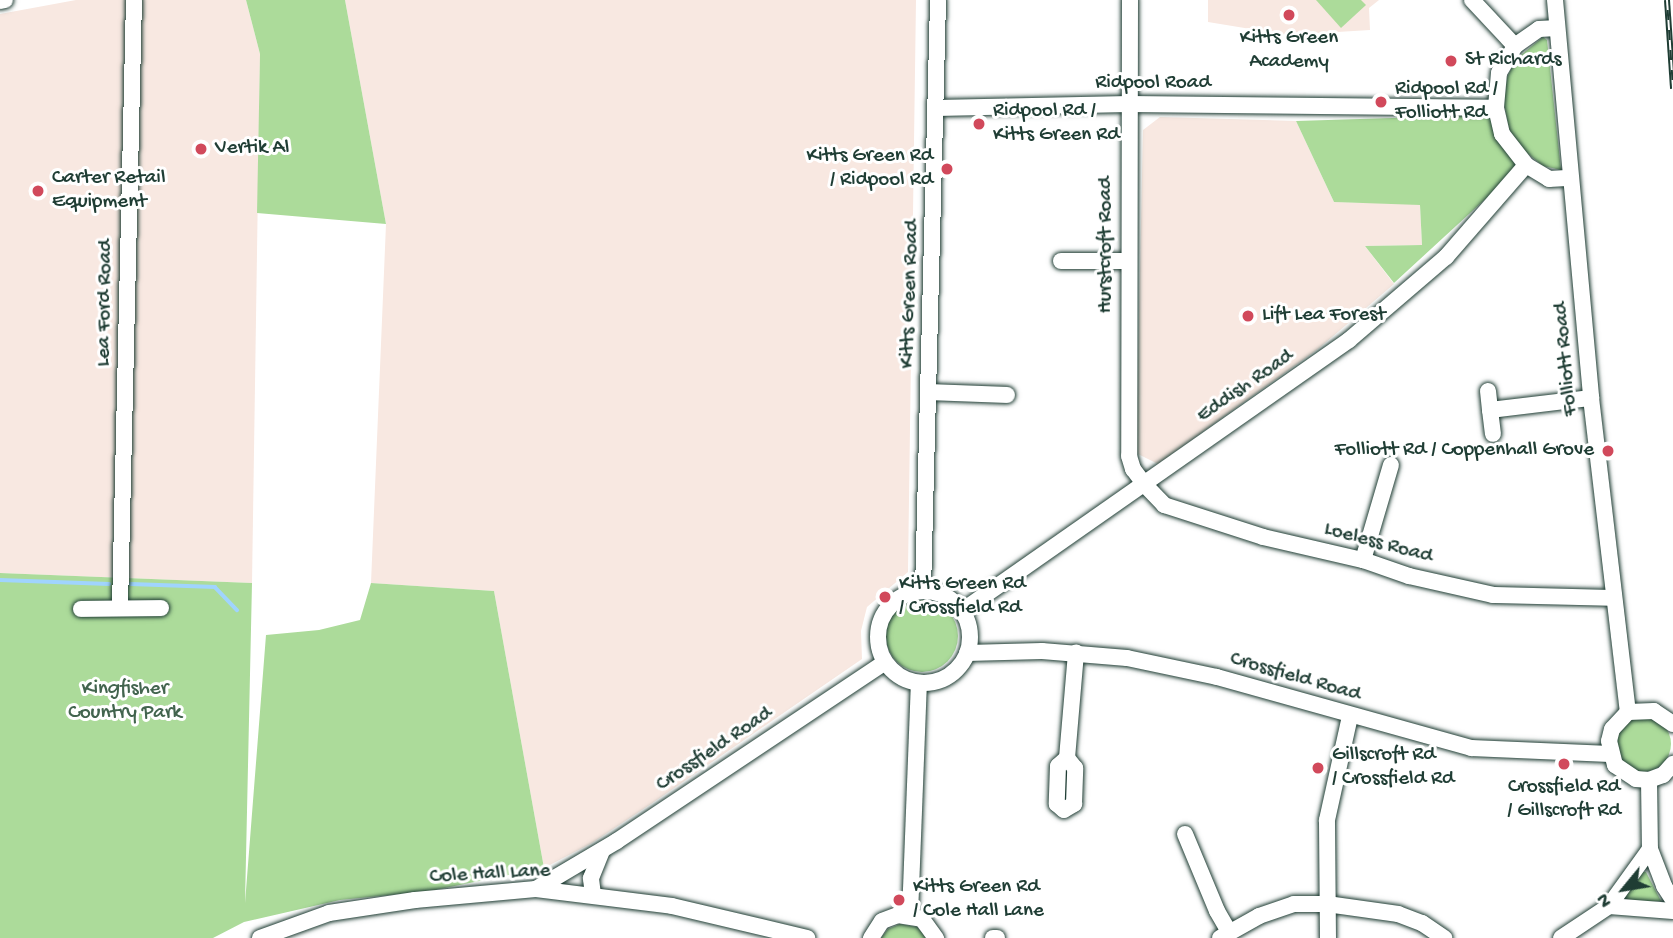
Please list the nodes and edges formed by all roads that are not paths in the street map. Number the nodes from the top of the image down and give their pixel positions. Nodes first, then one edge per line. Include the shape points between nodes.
1 (134, 0) edge
2 (938, 0) edge
3 (1130, 0) edge
4 (1472, 0) edge
5 (1555, 0) edge
6 (1557, 28) junction
7 (1515, 46) junction
8 (1129, 104) junction
9 (936, 108) junction
10 (1496, 108) junction
11 (1526, 165) junction
12 (1572, 178) junction
13 (1061, 261) dead end
14 (1128, 261) junction
15 (929, 391) junction
16 (1488, 391) dead end
17 (1007, 395) dead end
18 (1591, 398) junction
19 (1490, 410) junction
20 (1493, 434) dead end
21 (1391, 465) dead end
22 (1145, 485) junction
23 (1363, 560) junction
24 (923, 590) junction
25 (1613, 598) junction
26 (120, 607) junction
27 (160, 608) dead end
28 (81, 609) dead end
29 (962, 611) junction
30 (967, 653) junction
31 (1076, 653) junction
32 (885, 662) junction
33 (919, 684) junction
34 (1628, 712) junction
35 (1350, 716) junction
36 (1673, 724) edge
37 (1610, 754) junction
38 (1068, 758) dead end
39 (1673, 764) edge
40 (1649, 780) junction
41 (1185, 834) dead end
42 (604, 849) junction
43 (1650, 849) junction
44 (536, 889) junction
45 (593, 895) junction
46 (1673, 900) edge
47 (1327, 904) junction
48 (1609, 906) junction
49 (1673, 911) edge
50 (910, 915) junction
51 (1225, 935) edge
52 (260, 938) edge
53 (807, 938) edge
54 (871, 938) edge
55 (936, 938) edge
56 (1328, 938) edge
57 (1444, 938) edge
58 (1561, 938) edge

1 - 26 street, Lea Ford Road
2 - 9 street, Kitts Green Road
3 - 8 street, Hurstcroft Road
4 - 7 street
5 - 6 street, Folliott Road
6 - 7 street via 1539,29
6 - 12 street, Folliott Road
7 - 10 street via 1499,73
8 - 9 street, Ridpool Road
8 - 10 street, Ridpool Road
8 - 14 street, Hurstcroft Road
9 - 15 street, Kitts Green Road
10 - 11 street via 1502,134
11 - 12 street via 1549,179
11 - 22 street, Eddish Road via 1446,257 1349,340
12 - 18 street, Folliott Road
13 - 14 street
14 - 22 street, Hurstcroft Road via 1129,456
15 - 17 street
15 - 24 street, Kitts Green Road
16 - 19 street
18 - 19 street
18 - 25 street, Folliott Road
19 - 20 street
21 - 23 street
22 - 23 street, Loeless Road via 1164,505 1263,537
22 - 29 street, Eddish Road
23 - 25 street, Loeless Road via 1493,595
24 - 29 street via 950,598
24 - 32 street via 903,596 882,615 877,636
25 - 34 street, Folliott Road
26 - 27 street
26 - 28 street
29 - 30 street via 970,631
30 - 31 street, Crossfield Road
30 - 33 street via 959,668 946,678
31 - 35 street, Crossfield Road via 1127,658 1217,677
31 - 38 street
32 - 33 street via 895,673
32 - 42 street, Crossfield Road
33 - 50 street
34 - 36 street via 1654,710
34 - 37 street via 1612,729
35 - 37 street, Crossfield Road via 1471,748
35 - 47 street via 1327,820
37 - 40 street via 1625,774
39 - 40 street via 1663,775
40 - 43 street
41 - 51 street
42 - 44 street, Crossfield Road
42 - 45 street via 594,865
43 - 46 street
43 - 48 street
44 - 45 street, Cole Hall Lane
44 - 52 street, Cole Hall Lane via 329,913
45 - 53 street, Cole Hall Lane via 672,906
47 - 51 street via 1294,904
47 - 56 street
47 - 57 street via 1398,914
48 - 49 street
48 - 58 street
50 - 54 street via 882,921
50 - 55 street via 928,924

